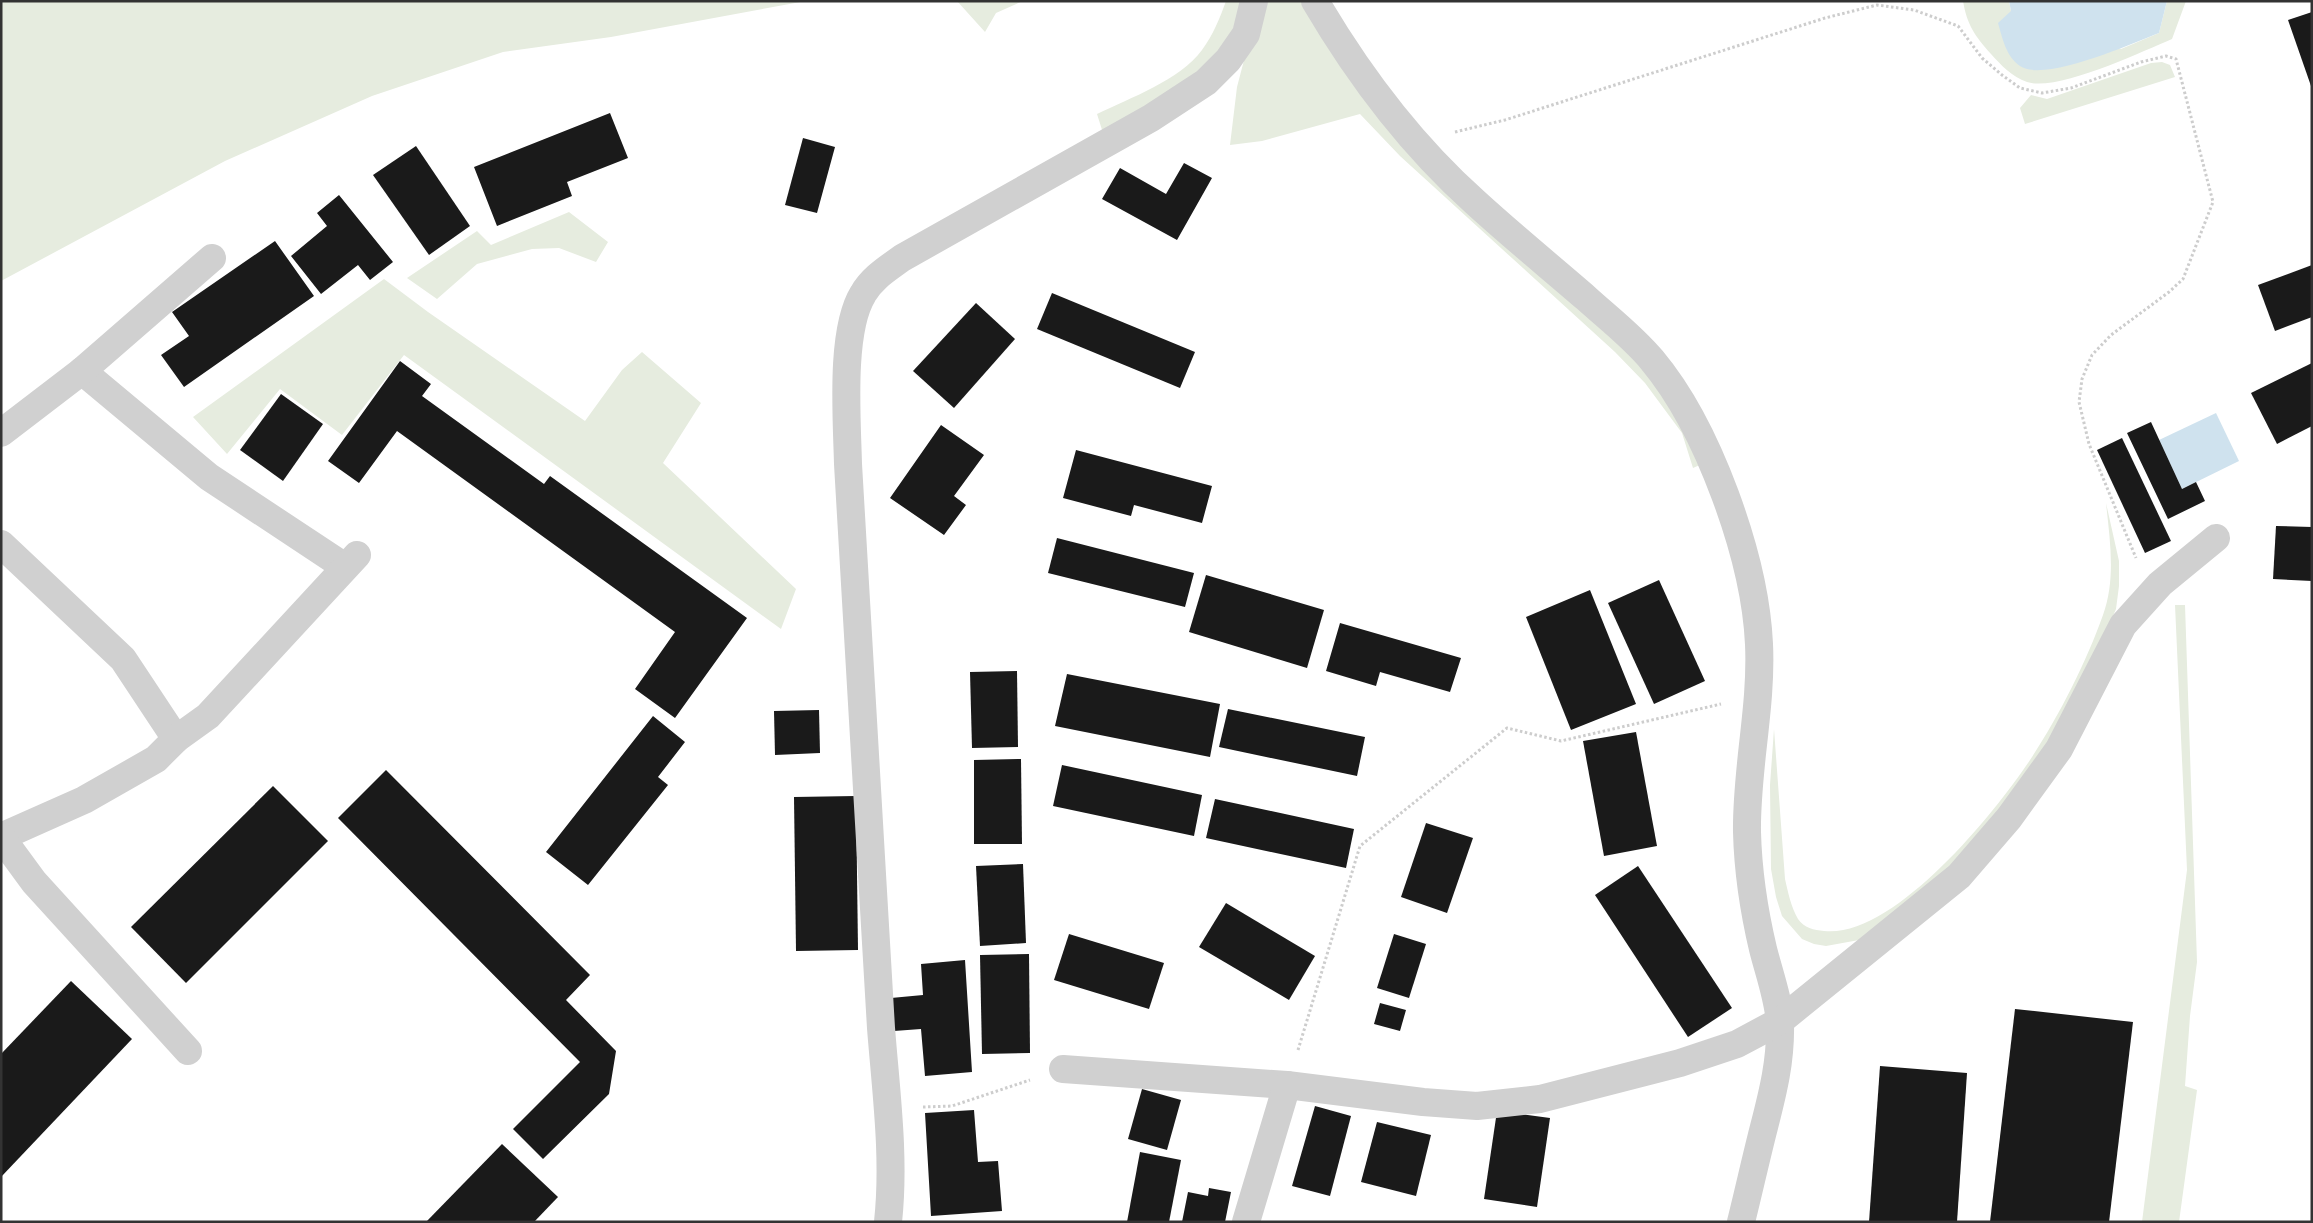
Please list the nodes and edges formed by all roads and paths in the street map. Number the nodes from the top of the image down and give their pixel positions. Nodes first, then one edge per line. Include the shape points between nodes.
1 (1254, 1) edge
2 (1315, 1) edge
3 (1420, 149) junction
4 (212, 258) dead end
5 (82, 370) junction
6 (1, 433) edge
7 (2216, 538) dead end
8 (1, 544) edge
9 (2160, 584) junction
10 (1758, 695) junction
11 (176, 739) junction
12 (1, 837) edge
13 (1780, 1020) junction
14 (188, 1051) dead end
15 (1063, 1069) joint
16 (1287, 1085) junction
17 (888, 1110) junction
18 (888, 1222) edge
19 (1246, 1222) edge
20 (1741, 1222) edge

1 - 17 street via 1246,34 1228,60 1206,82 1150,118 902,258 875,277 862,295 852,322 847,402 848,464
2 - 3 street via 1361,76
3 - 9 path via 1439,136 1505,120 1825,18 1877,6 1914,10 1958,26 1982,58 2002,75 2020,88 2042,93 2072,88 2141,62 2166,56 2176,59 2213,202 2183,279 2111,335 2092,355 2082,379 2080,402 2089,444 2136,559
3 - 10 street via 1473,201 1618,326 1652,360 1684,407 1713,462 1737,528 1759,642
4 - 5 street
5 - 6 street
5 - 11 street via 209,477 351,561 208,716
7 - 9 street
8 - 11 street via 123,659
9 - 13 street via 2123,625 2059,749 2009,818 1958,876
10 - 13 street via 1748,779 1748,872 1758,931
10 - 16 path via 1561,741 1507,728 1360,846
11 - 12 street via 156,759 84,800
12 - 14 street via 34,882
13 - 16 street via 1737,1044 1680,1063 1540,1100 1477,1106
13 - 20 street via 1779,1067
15 - 16 street
15 - 17 path via 952,1106
16 - 19 street
17 - 18 street via 892,1190

